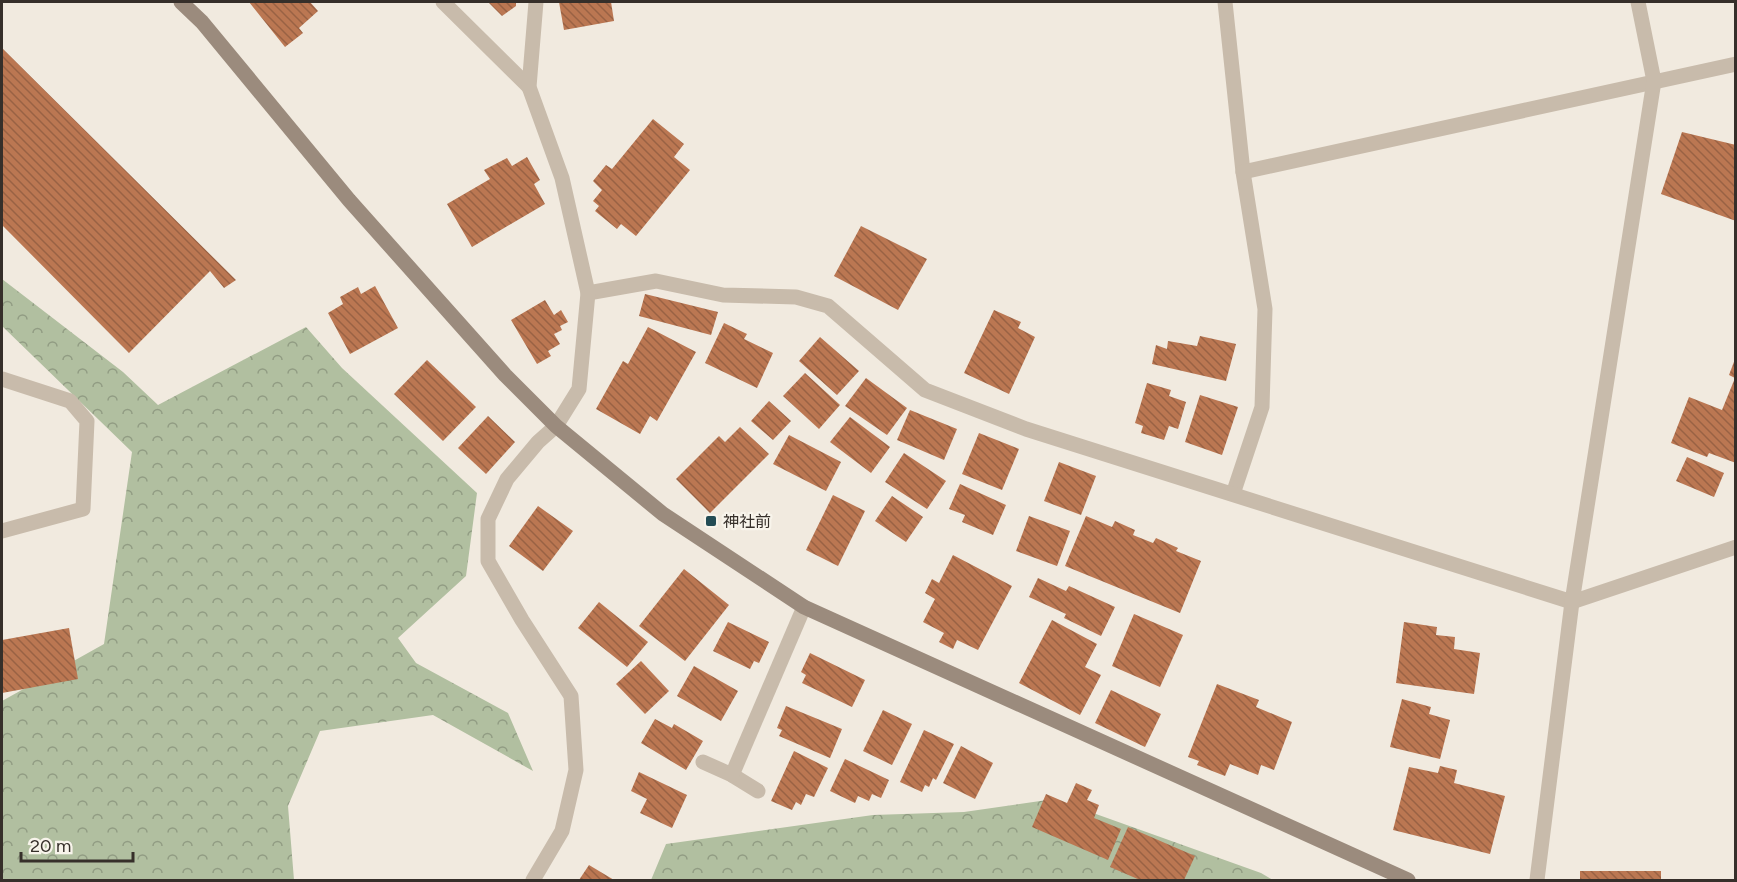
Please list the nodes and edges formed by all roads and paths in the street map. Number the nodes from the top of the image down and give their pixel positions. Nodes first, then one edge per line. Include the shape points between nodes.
1 (181, 2) edge
2 (443, 2) edge
3 (536, 2) edge
4 (1225, 2) edge
5 (1638, 2) edge
6 (1736, 64) edge
7 (1654, 81) junction
8 (529, 87) junction
9 (1242, 172) junction
10 (588, 293) junction
11 (2, 379) edge
12 (556, 426) junction
13 (1233, 494) junction
14 (2, 531) edge
15 (1736, 548) edge
16 (1572, 602) junction
17 (804, 607) junction
18 (703, 762) dead end
19 (732, 774) junction
20 (758, 791) dead end
21 (533, 880) edge
22 (1408, 880) edge
23 (1537, 880) edge

1 - 12 street via 202,22 349,200 505,375
2 - 8 street
3 - 8 street
4 - 9 street
5 - 7 street
6 - 7 street
7 - 9 street
7 - 16 street
8 - 10 street via 562,178
9 - 13 street via 1265,309 1262,407
10 - 12 street via 579,389
10 - 13 street via 656,281 723,295 796,297 828,306 925,390 1026,429
11 - 14 street via 70,401 87,421 83,509
12 - 17 street via 663,514
12 - 21 street via 507,479 488,519 488,561 571,696 576,770 562,831
13 - 16 street
15 - 16 street
16 - 23 street
17 - 19 street
17 - 22 street
18 - 19 street
19 - 20 street

